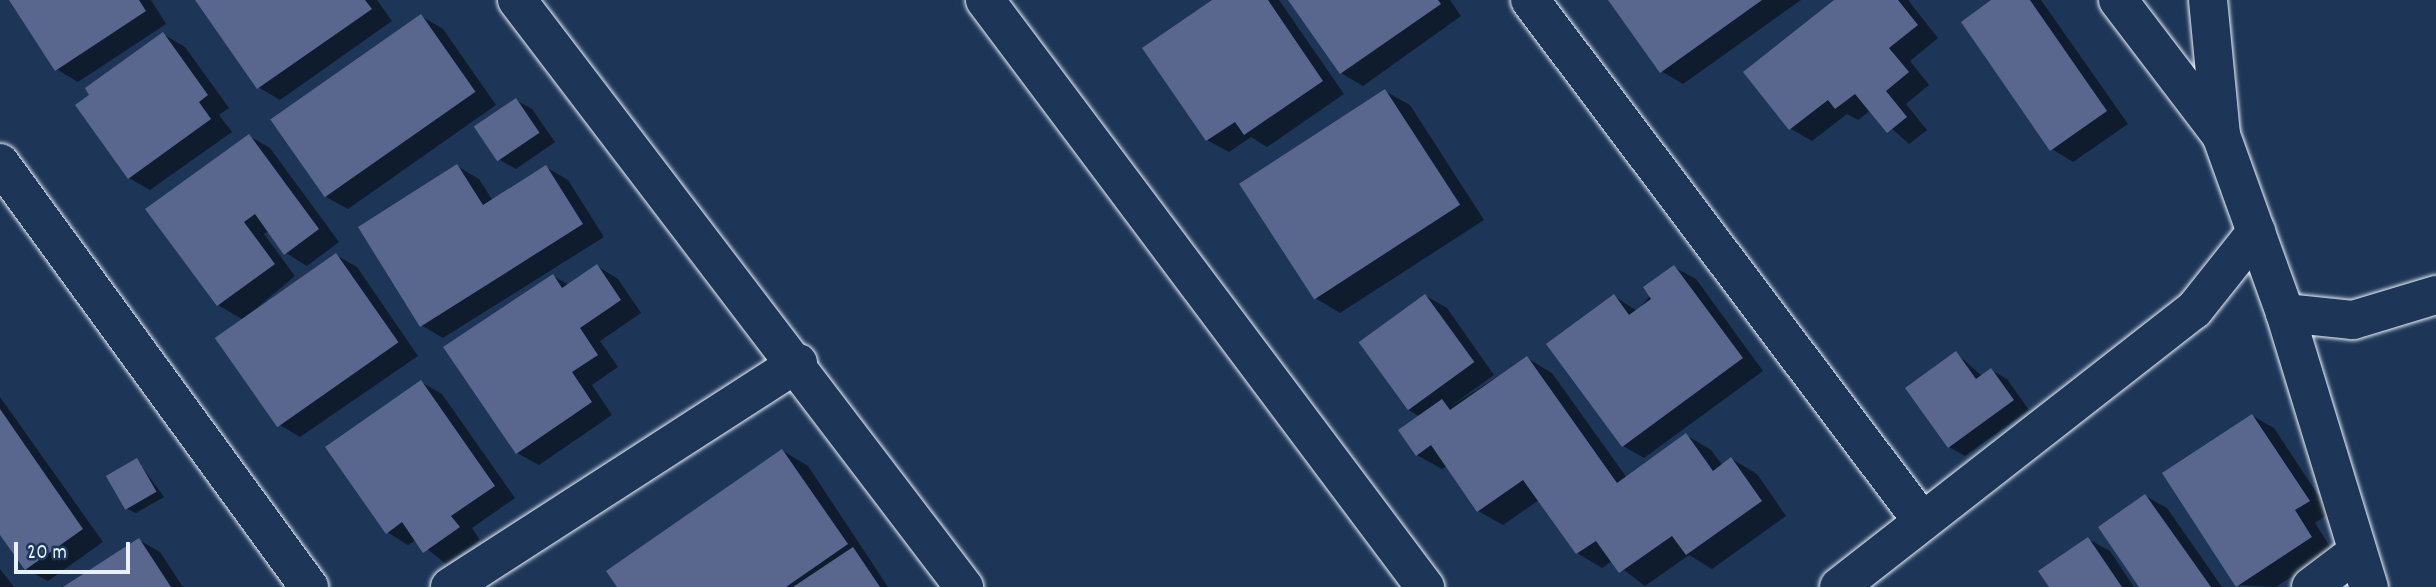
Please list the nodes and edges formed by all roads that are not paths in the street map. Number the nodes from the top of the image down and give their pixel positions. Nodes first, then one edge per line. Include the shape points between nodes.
1 (517, 0) edge
2 (985, 0) edge
3 (1530, 0) edge
4 (2118, 0) edge
5 (2207, 0) edge
6 (2221, 135) junction
7 (2, 168) edge
8 (2256, 232) junction
9 (2436, 295) edge
10 (2285, 313) junction
11 (798, 363) junction
12 (1922, 522) junction
13 (2363, 570) edge
14 (309, 587) edge
15 (450, 587) edge
16 (964, 587) edge
17 (1425, 587) edge
18 (1839, 587) edge
19 (2311, 587) edge

1 - 11 street
2 - 17 street
3 - 12 street
4 - 6 street
5 - 6 street
6 - 8 street
7 - 14 street
8 - 10 street
8 - 12 street via 2194,310
9 - 10 street via 2353,320
10 - 13 street
11 - 15 street
11 - 16 street
12 - 18 street
13 - 19 street

